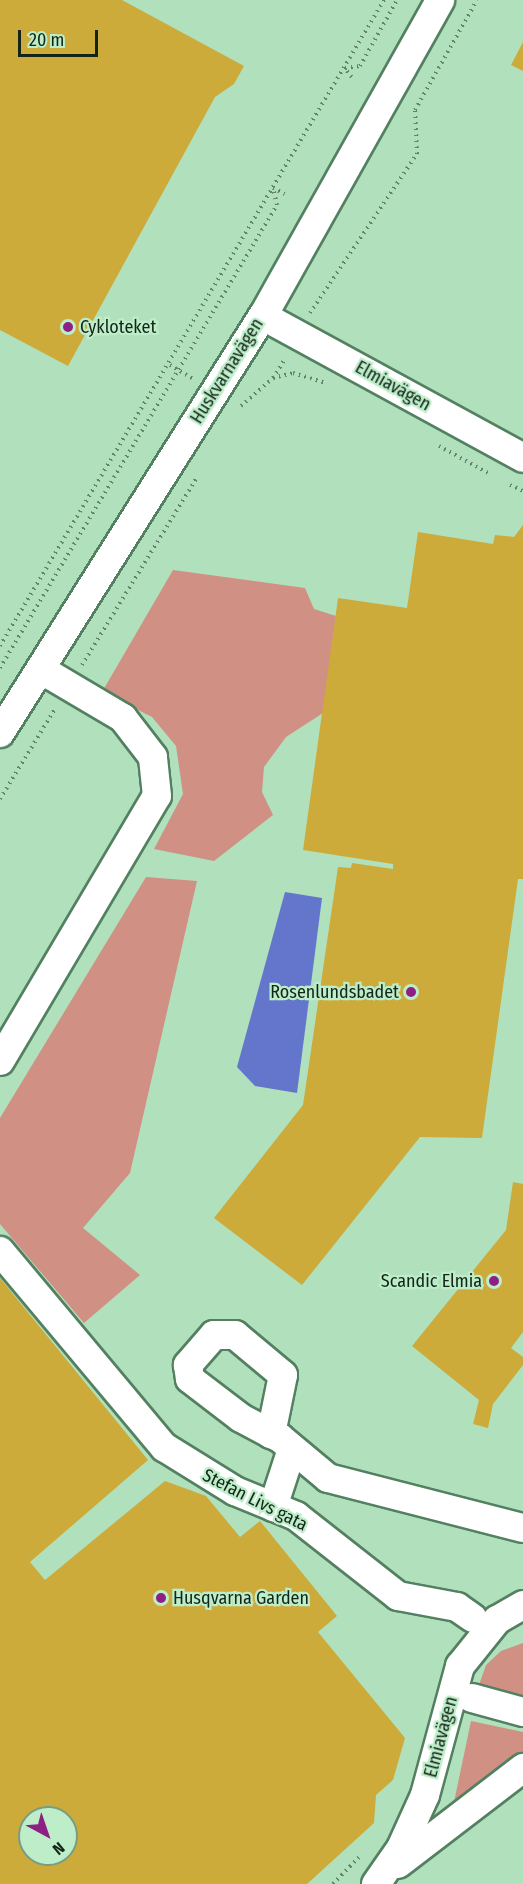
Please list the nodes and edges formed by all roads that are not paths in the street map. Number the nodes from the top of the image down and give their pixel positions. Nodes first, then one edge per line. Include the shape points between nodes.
1 (440, 0) edge
2 (262, 316) junction
3 (523, 459) edge
4 (40, 669) junction
5 (0, 733) edge
6 (0, 1061) edge
7 (0, 1251) edge
8 (273, 1507) junction
9 (523, 1528) edge
10 (523, 1605) edge
11 (473, 1618) dead end
12 (472, 1698) dead end
13 (523, 1712) edge
14 (523, 1768) edge
15 (379, 1880) edge

1 - 2 street, Huskvarnavägen
2 - 3 street, Elmiavägen via 300,333
2 - 4 street, Huskvarnavägen
4 - 5 street, Huskvarnavägen
4 - 6 street via 123,718 153,757 157,795
7 - 8 street, Stefan Livs gata via 164,1447 235,1491
8 - 9 street via 282,1441 328,1478
8 - 11 street, Stefan Livs gata via 296,1516 398,1596 457,1607
10 - 15 street, Elmiavägen via 497,1620 460,1666 425,1795
12 - 13 street
14 - 15 street

